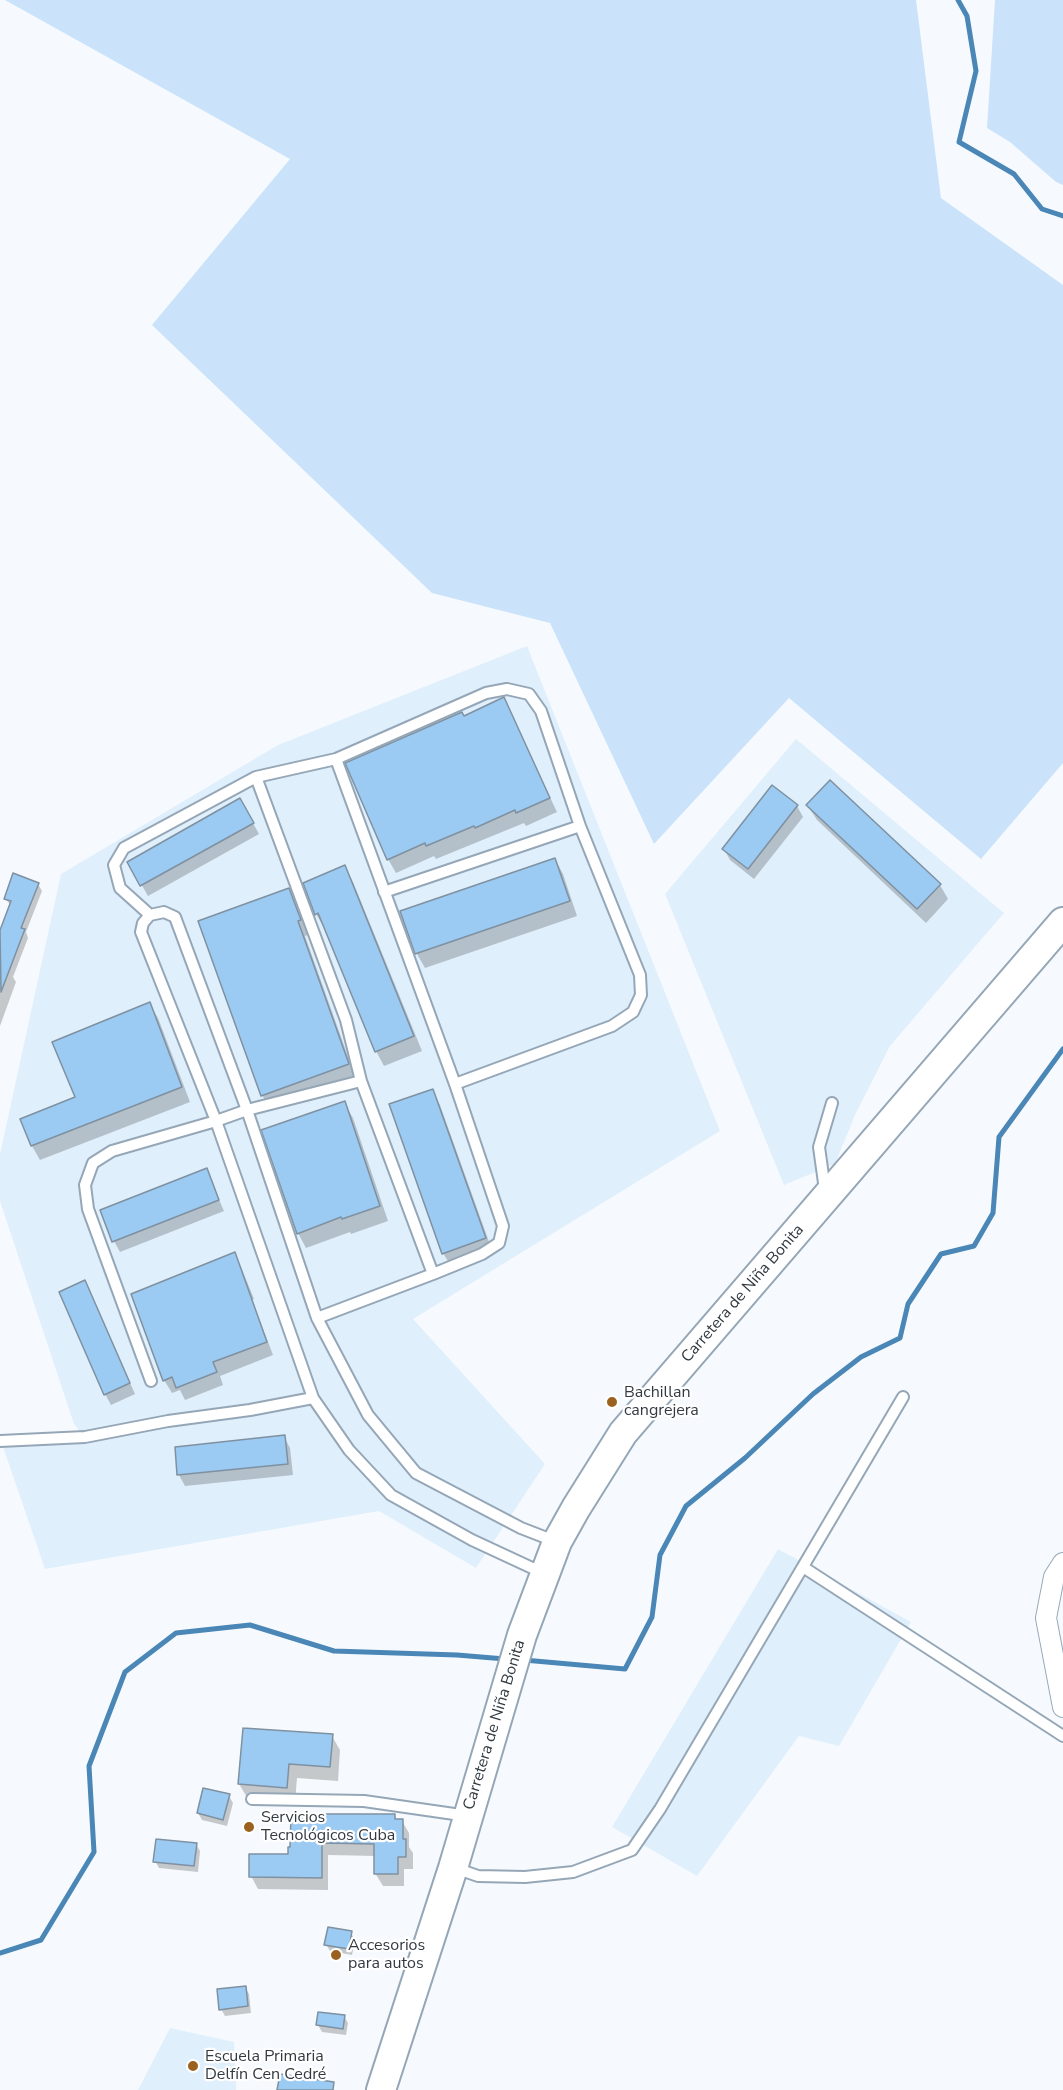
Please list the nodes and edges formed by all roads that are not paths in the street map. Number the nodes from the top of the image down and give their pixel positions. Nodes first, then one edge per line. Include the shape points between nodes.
1 (336, 759) junction
2 (256, 777) junction
3 (580, 826) junction
4 (384, 892) junction
5 (150, 915) junction
6 (1063, 922) edge
7 (361, 1081) junction
8 (454, 1084) junction
9 (832, 1103) dead end
10 (247, 1110) junction
11 (216, 1121) junction
12 (826, 1197) junction
13 (433, 1274) junction
14 (317, 1318) junction
15 (151, 1381) dead end
16 (903, 1397) dead end
17 (313, 1398) junction
18 (0, 1441) edge
19 (557, 1542) junction
20 (1063, 1563) edge
21 (803, 1567) junction
22 (544, 1574) junction
23 (1063, 1707) edge
24 (1063, 1736) edge
25 (252, 1799) dead end
26 (468, 1816) junction
27 (453, 1868) junction
28 (381, 2090) edge

1 - 2 lane
1 - 3 lane via 486,693 507,689 529,694 541,711
1 - 4 lane
2 - 5 lane via 124,848 114,865 120,888
2 - 7 lane via 346,1020
3 - 4 lane
3 - 8 lane via 640,975 641,995 633,1012 612,1026
4 - 8 lane
5 - 10 lane via 164,912 175,917
5 - 11 lane via 141,932
6 - 12 main road, Carretera de Niña Bonita
7 - 10 lane
7 - 13 lane
8 - 13 lane via 503,1226 499,1243
9 - 12 lane via 819,1148
10 - 11 lane
10 - 14 lane
11 - 15 lane via 112,1151 93,1163 85,1185 88,1209
11 - 17 lane
12 - 19 main road, Carretera de Niña Bonita via 623,1433
13 - 14 lane
14 - 19 lane via 368,1415 416,1473 513,1524
16 - 21 lane
17 - 18 lane via 84,1437
17 - 22 lane via 349,1450 391,1495
19 - 22 main road, Carretera de Niña Bonita
20 - 23 street via 1054,1577 1046,1618
21 - 24 lane
21 - 27 lane via 632,1851 573,1872 534,1876 478,1876
22 - 26 main road, Carretera de Niña Bonita
25 - 26 lane via 364,1800
26 - 27 main road, Carretera de Niña Bonita
27 - 28 main road, Carretera de Niña Bonita

